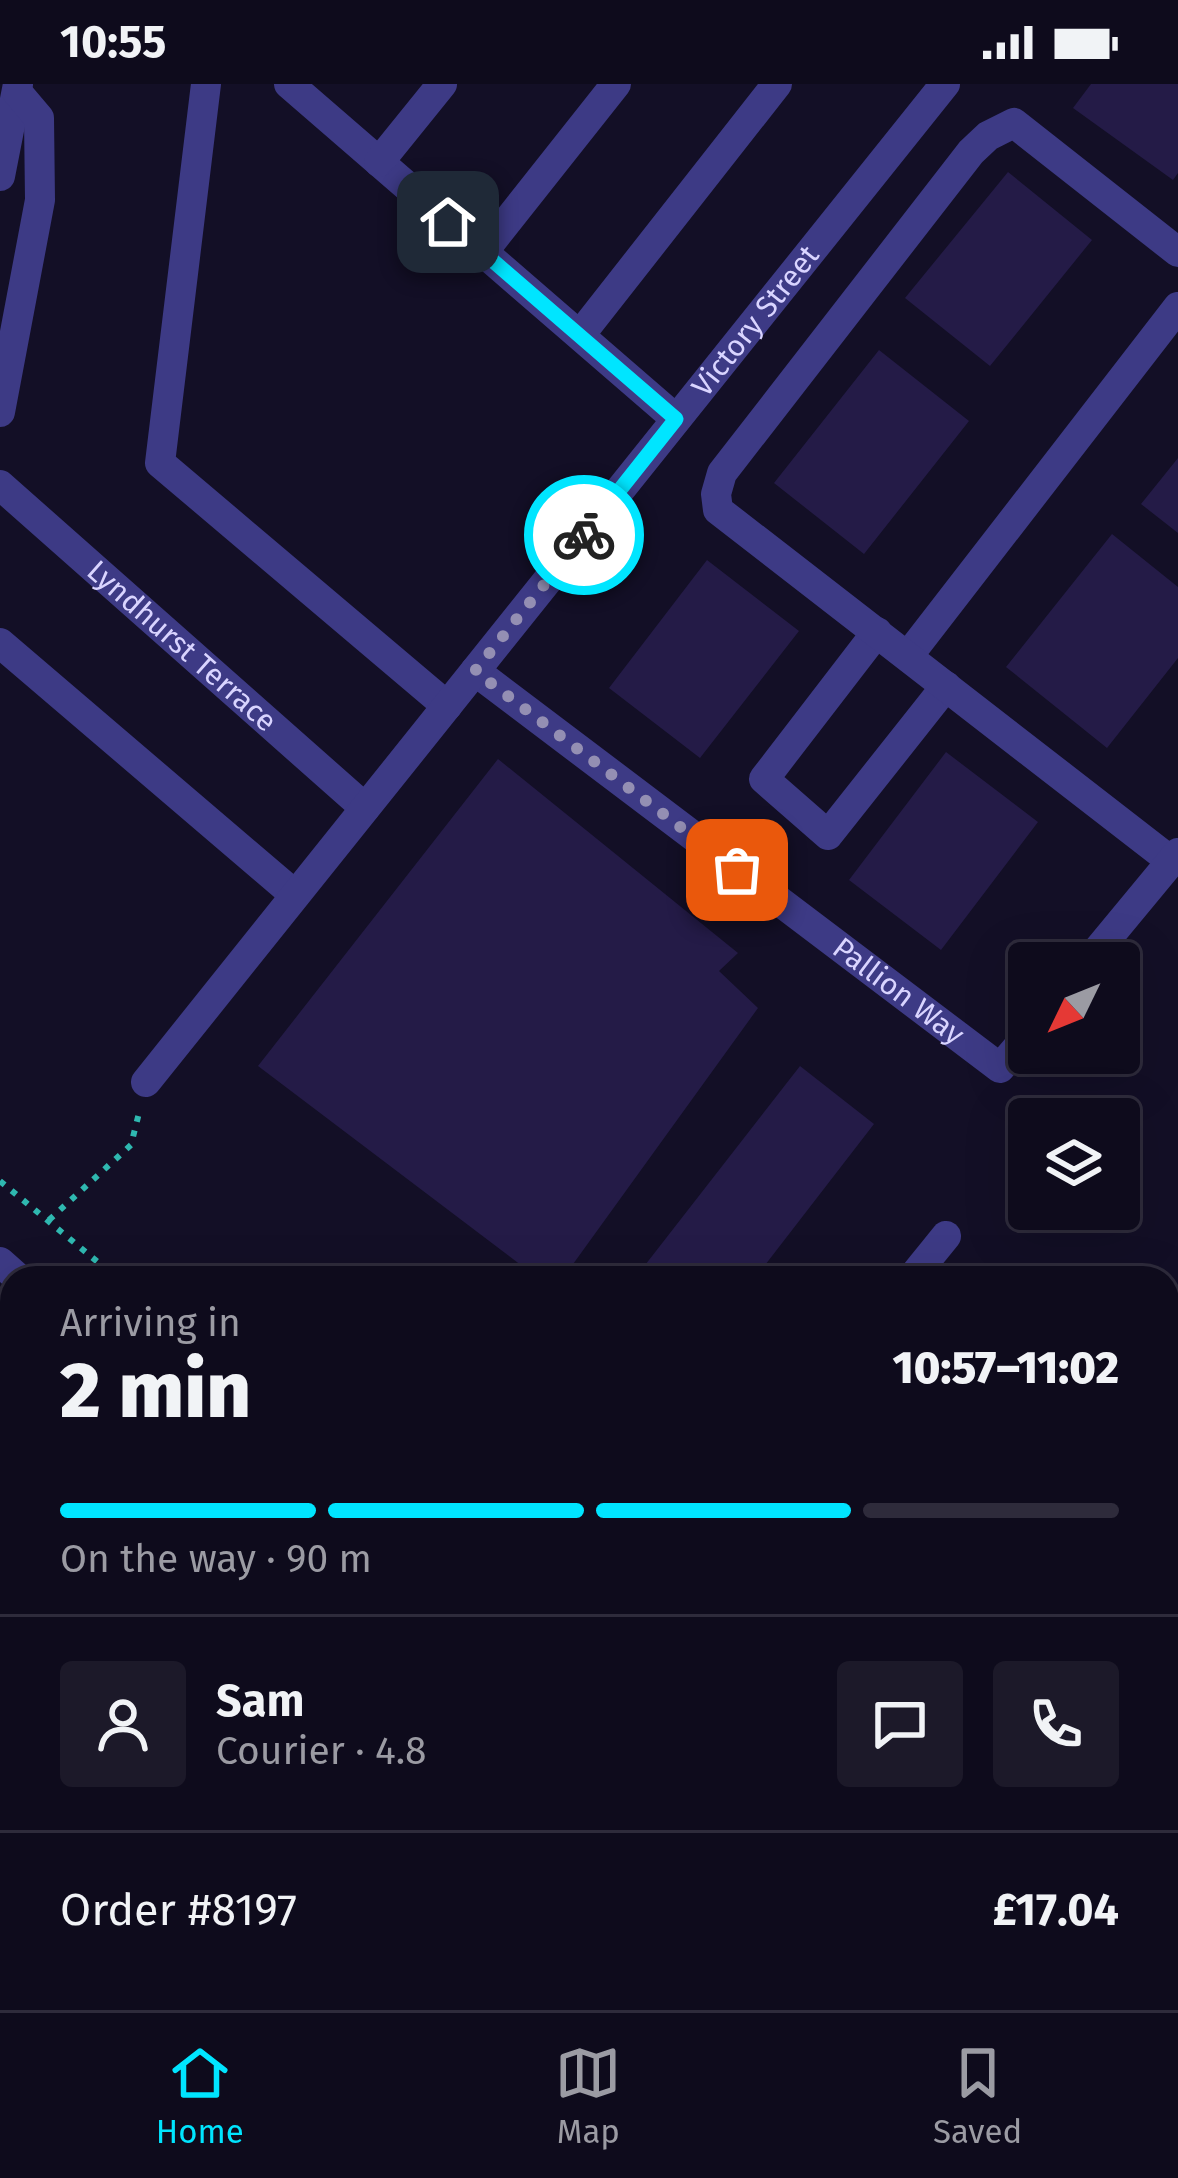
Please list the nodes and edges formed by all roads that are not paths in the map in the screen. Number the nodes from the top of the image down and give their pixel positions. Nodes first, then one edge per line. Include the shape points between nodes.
1 (206, 84) edge
2 (289, 84) edge
3 (442, 84) edge
4 (616, 84) edge
5 (777, 84) edge
6 (945, 84) edge
7 (18, 88) edge
8 (379, 162) junction
9 (0, 176) edge
10 (483, 252) junction
11 (1178, 252) edge
12 (1178, 307) edge
13 (580, 335) junction
14 (0, 412) edge
15 (676, 419) junction
16 (0, 484) edge
17 (877, 632) junction
18 (0, 643) edge
19 (908, 656) junction
20 (475, 671) junction
21 (946, 686) junction
22 (447, 706) junction
23 (365, 808) junction
24 (1175, 857) edge
25 (296, 895) junction
26 (1104, 942) edge
27 (1008, 1059) edge
28 (146, 1082) road end
29 (946, 1236) dead end
30 (922, 1266) edge

1 - 22 street via 160,463
2 - 8 street
3 - 8 street
4 - 10 street
5 - 13 street
6 - 15 street, Victory Street
7 - 9 street
7 - 14 street via 39,118 40,200
8 - 10 street
10 - 13 street
11 - 17 street via 1014,123 971,152 722,473 716,494 718,510
12 - 19 street
13 - 15 street
15 - 20 street, Victory Street
16 - 23 street, Lyndhurst Terrace
17 - 19 street
17 - 21 street via 764,779 828,835
18 - 25 street
19 - 21 street
20 - 22 street, Victory Street
20 - 27 street, Pallion Way via 1000,1068
21 - 24 street
22 - 23 street, Victory Street
23 - 25 street, Victory Street
24 - 26 street
25 - 28 street, Victory Street
29 - 30 street

